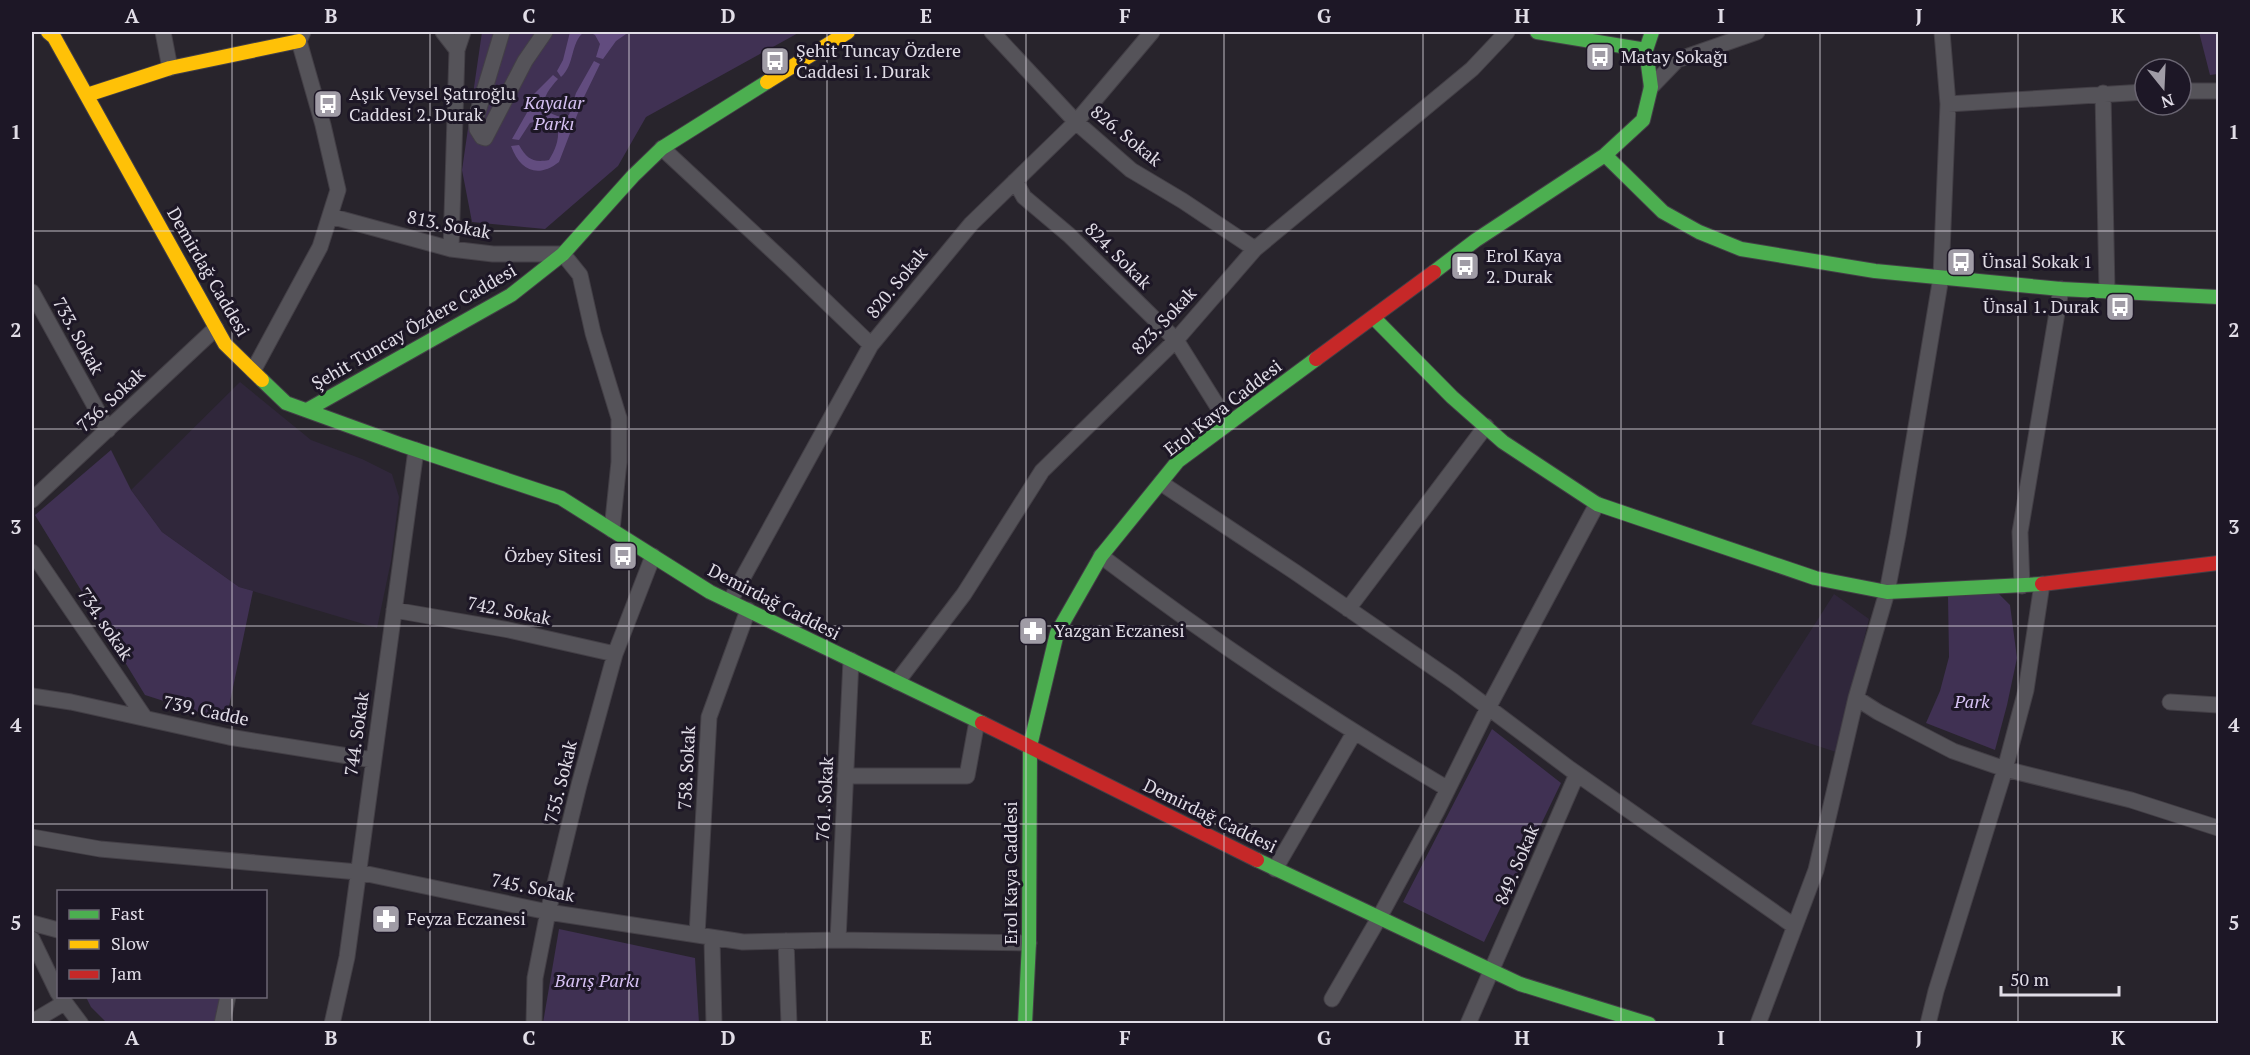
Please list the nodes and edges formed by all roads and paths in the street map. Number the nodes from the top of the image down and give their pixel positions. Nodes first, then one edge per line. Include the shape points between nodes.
1 (48, 32) edge
2 (164, 32) edge
3 (443, 32) edge
4 (463, 32) edge
5 (502, 32) edge
6 (544, 32) edge
7 (848, 32) edge
8 (992, 32) edge
9 (1152, 32) edge
10 (1507, 32) edge
11 (1537, 32) edge
12 (1652, 32) edge
13 (1757, 32) edge
14 (1942, 32) edge
15 (301, 36) edge
16 (457, 50) junction
17 (1646, 50) junction
18 (170, 68) junction
19 (1651, 87) junction
20 (2193, 91) edge
21 (2218, 91) edge
22 (2133, 92) edge
23 (2103, 93) junction
24 (87, 95) junction
25 (1948, 104) junction
26 (1076, 122) junction
27 (662, 148) junction
28 (1605, 155) junction
29 (1015, 182) junction
30 (330, 216) junction
31 (451, 249) junction
32 (1255, 249) junction
33 (563, 254) junction
34 (1941, 277) junction
35 (2061, 289) junction
36 (2107, 291) junction
37 (32, 292) edge
38 (2218, 297) edge
39 (1374, 318) junction
40 (216, 328) junction
41 (1176, 340) junction
42 (871, 345) junction
43 (253, 371) junction
44 (307, 410) junction
45 (1228, 423) junction
46 (1486, 426) junction
47 (108, 430) junction
48 (416, 450) junction
49 (1161, 483) junction
50 (32, 500) edge
51 (1597, 504) junction
52 (612, 530) junction
53 (32, 552) edge
54 (653, 556) junction
55 (1101, 556) junction
56 (2218, 563) edge
57 (2042, 584) junction
58 (2022, 586) junction
59 (1887, 592) junction
60 (730, 601) junction
61 (1348, 609) junction
62 (394, 610) junction
63 (748, 610) junction
64 (615, 654) junction
65 (851, 660) junction
66 (897, 682) junction
67 (32, 696) edge
68 (1856, 698) junction
69 (2170, 702) dead end
70 (2218, 705) edge
71 (1488, 708) junction
72 (146, 718) junction
73 (977, 721) junction
74 (1354, 733) junction
75 (1030, 746) junction
76 (373, 760) junction
77 (2005, 769) junction
78 (1577, 774) junction
79 (845, 776) junction
80 (1448, 789) junction
81 (2218, 828) edge
82 (32, 837) edge
83 (1275, 869) junction
84 (358, 872) junction
85 (548, 912) junction
86 (1379, 918) junction
87 (32, 923) edge
88 (1794, 926) junction
89 (57, 930) edge
90 (705, 937) junction
91 (32, 939) edge
92 (838, 940) junction
93 (786, 941) junction
94 (1029, 943) junction
95 (1492, 971) junction
96 (57, 990) edge
97 (61, 998) edge
98 (228, 998) edge
99 (1332, 999) dead end
100 (32, 1023) edge
101 (81, 1023) edge
102 (222, 1023) edge
103 (332, 1023) edge
104 (534, 1023) edge
105 (714, 1023) edge
106 (789, 1023) edge
107 (1024, 1023) edge
108 (1468, 1023) edge
109 (1649, 1023) edge
110 (1758, 1023) edge
111 (1928, 1023) edge

1 - 24 street, Demirdağ Caddesi
2 - 18 street
3 - 16 street
4 - 16 street
5 - 6 street via 476,118 477,129 485,138
7 - 27 street, Şehit Tuncay Özdere Caddesi
8 - 26 street, 826. Sokak
9 - 26 street, 820. Sokak
10 - 32 street, 823. Sokak via 1472,69
11 - 17 street
12 - 17 street, Erol Kaya Caddesi
13 - 19 street via 1677,60
14 - 25 street
15 - 18 street
15 - 30 street via 338,190
16 - 31 street
17 - 19 street, Erol Kaya Caddesi
18 - 24 street
19 - 28 street, Erol Kaya Caddesi via 1643,120
20 - 21 street
22 - 23 street
23 - 25 street
23 - 36 street
24 - 40 street, Demirdağ Caddesi
25 - 34 street
26 - 29 street, 820. Sokak
26 - 32 street, 826. Sokak via 1131,170
27 - 33 street, Şehit Tuncay Özdere Caddesi
27 - 42 street
28 - 34 street via 1663,212 1741,249 1875,271
28 - 39 street, Erol Kaya Caddesi via 1476,240
29 - 41 street, 824. Sokak via 1024,197 1069,235
29 - 42 street, 820. Sokak via 970,224
30 - 31 street, 813. Sokak
30 - 43 street via 320,247
31 - 33 street, 813. Sokak via 494,254
32 - 41 street, 823. Sokak
33 - 44 street, Şehit Tuncay Özdere Caddesi via 511,295
33 - 52 street via 580,275 619,418
34 - 35 street
34 - 59 street
35 - 36 street
35 - 58 street via 2019,532
36 - 38 street
37 - 47 street, 733. Sokak
39 - 45 street, Erol Kaya Caddesi
39 - 46 street
40 - 43 street, Demirdağ Caddesi via 225,344
40 - 47 street, 736. Sokak
41 - 45 street, 824. Sokak
41 - 66 street, 823. Sokak via 1042,471 964,594
42 - 60 street, 820. Sokak
43 - 44 street, Demirdağ Caddesi via 286,403
44 - 48 street, Demirdağ Caddesi
45 - 49 street, Erol Kaya Caddesi via 1178,461
46 - 51 street via 1503,442
46 - 61 street
47 - 50 street, 736. Sokak
48 - 52 street, Demirdağ Caddesi via 561,498
48 - 62 street, 744. Sokak
49 - 55 street, Erol Kaya Caddesi
49 - 61 street
51 - 59 street via 1815,578
51 - 71 street
52 - 54 street, Demirdağ Caddesi
53 - 72 street, 734. sokak
54 - 60 street, Demirdağ Caddesi
54 - 64 street, 755. Sokak
55 - 74 street via 1268,677
55 - 75 street, Erol Kaya Caddesi via 1057,633
56 - 57 street
57 - 58 street
57 - 77 street via 2026,690
58 - 59 street
59 - 68 street
60 - 63 street, Demirdağ Caddesi
61 - 71 street
62 - 64 street, 742. Sokak
62 - 76 street, 744. Sokak
63 - 65 street, Demirdağ Caddesi
63 - 90 street, 758. Sokak via 709,717
64 - 85 street, 755. Sokak
65 - 66 street, Demirdağ Caddesi
65 - 79 street, 761. Sokak
66 - 73 street, Demirdağ Caddesi
67 - 72 street, 739. Cadde
68 - 77 street via 1953,751
68 - 88 street via 1816,870
69 - 70 street
71 - 78 street
71 - 80 street
72 - 76 street, 739. Cadde via 229,737
73 - 75 street, Demirdağ Caddesi
73 - 79 street via 967,776
74 - 80 street
74 - 83 street
75 - 83 street, Demirdağ Caddesi
75 - 94 street, Erol Kaya Caddesi
76 - 84 street, 744. Sokak
77 - 81 street via 2131,800
77 - 111 street
78 - 88 street
78 - 95 street, 849. Sokak
79 - 92 street, 761. Sokak
80 - 86 street
82 - 84 street, 745. Sokak via 123,852
83 - 86 street, Demirdağ Caddesi
84 - 85 street, 745. Sokak
84 - 103 street, 744. Sokak via 347,957
85 - 90 street, 745. Sokak
85 - 104 street, 755. Sokak via 536,978
86 - 95 street, Demirdağ Caddesi
86 - 99 street
87 - 89 street
88 - 110 street
90 - 93 street, 745. Sokak via 743,942
90 - 105 street, 758. Sokak
91 - 96 street
92 - 93 street, 745. Sokak
92 - 94 street, 745. Sokak
93 - 106 street
94 - 107 street, Erol Kaya Caddesi
95 - 108 street, 849. Sokak
95 - 109 street, Demirdağ Caddesi via 1520,984
97 - 100 street
97 - 101 street
98 - 102 street

